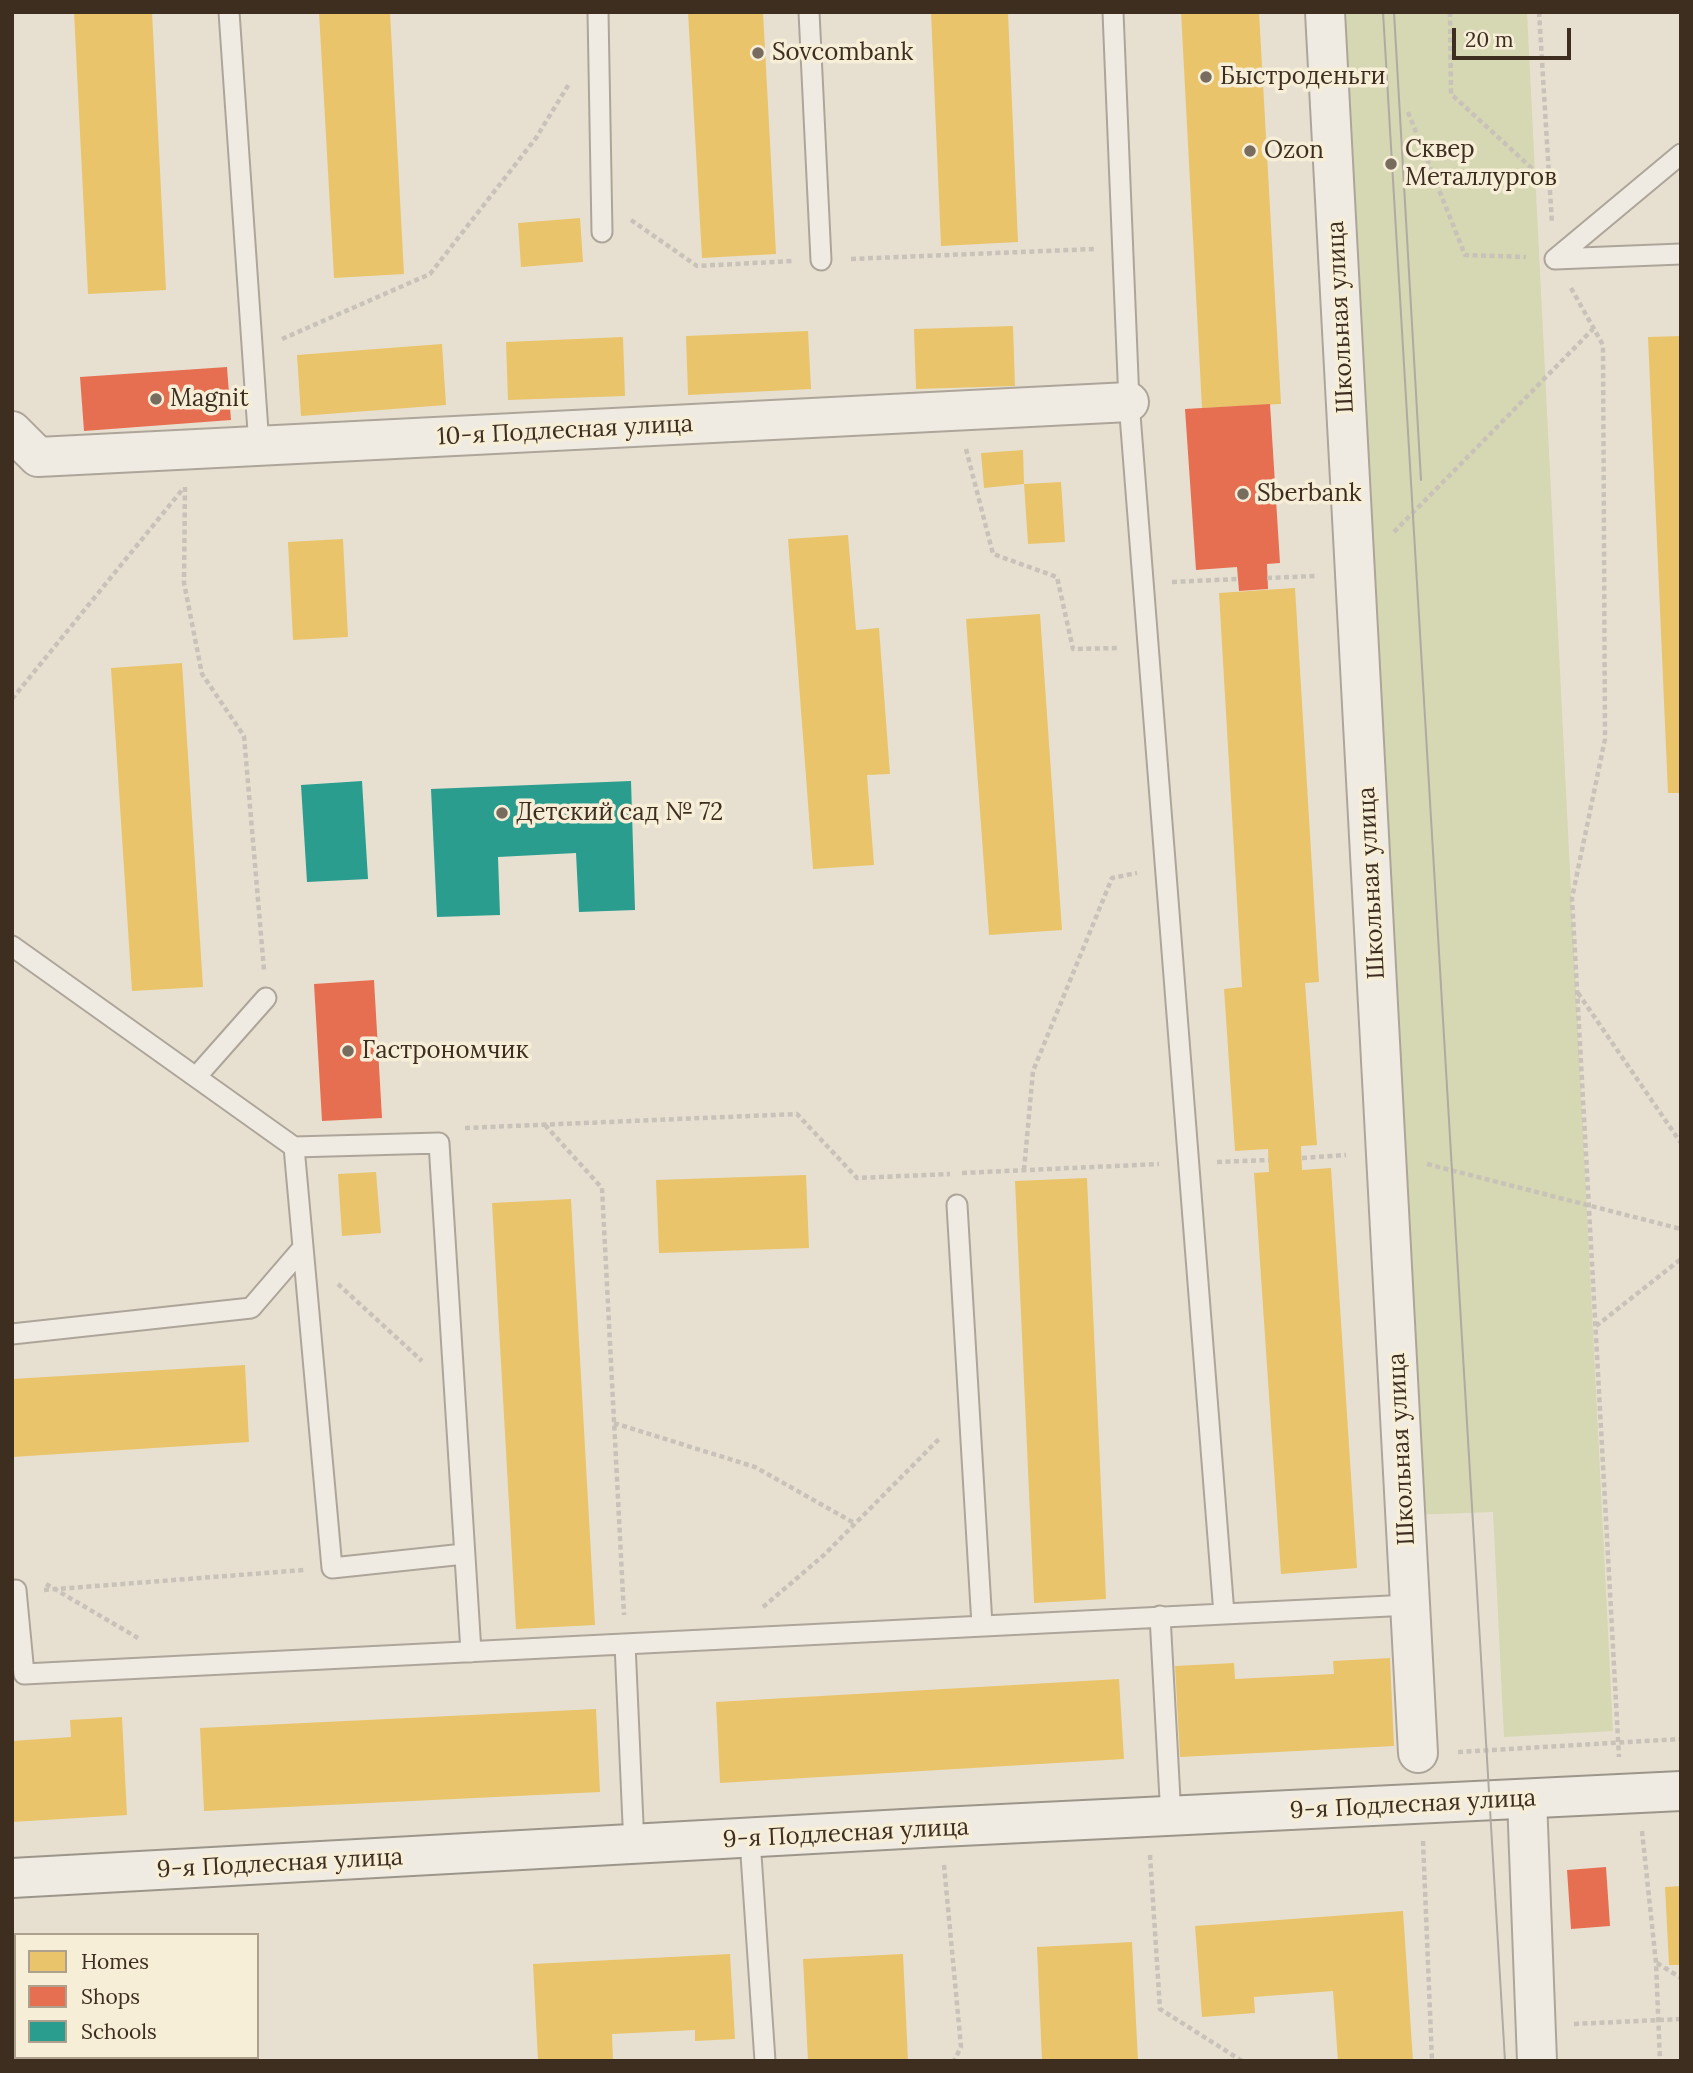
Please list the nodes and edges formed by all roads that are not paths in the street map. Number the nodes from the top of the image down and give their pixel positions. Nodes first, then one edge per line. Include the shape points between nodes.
1 (229, 12) edge
2 (598, 12) edge
3 (809, 12) edge
4 (1113, 12) edge
5 (1325, 12) edge
6 (1681, 154) edge
7 (602, 232) dead end
8 (1681, 254) edge
9 (821, 260) dead end
10 (1129, 402) junction
11 (12, 431) edge
12 (259, 446) junction
13 (12, 946) edge
14 (266, 998) road end
15 (196, 1077) junction
16 (294, 1147) junction
17 (957, 1205) dead end
18 (301, 1250) junction
19 (12, 1334) edge
20 (464, 1554) junction
21 (16, 1590) road end
22 (1410, 1605) junction
23 (1224, 1614) junction
24 (1160, 1616) junction
25 (982, 1625) junction
26 (625, 1644) junction
27 (471, 1652) junction
28 (1418, 1753) road end
29 (1681, 1791) edge
30 (1527, 1799) junction
31 (1160, 1819) junction
32 (750, 1840) junction
33 (634, 1846) junction
34 (12, 1878) edge
35 (1536, 2043) edge
36 (765, 2061) edge

1 - 12 lane
2 - 7 lane
3 - 9 lane
4 - 10 lane
5 - 22 street, Школьная улица
6 - 8 lane via 1555,259
10 - 12 street, 10-я Подлесная улица
10 - 23 lane
11 - 12 street, 10-я Подлесная улица via 38,457
13 - 15 lane
14 - 15 lane
15 - 16 lane
16 - 18 lane
16 - 20 lane via 439,1143
17 - 25 lane
18 - 19 lane via 251,1308
18 - 20 lane via 332,1568
20 - 27 lane
21 - 27 lane via 24,1674
22 - 23 lane
22 - 28 street, Школьная улица
23 - 24 lane
24 - 25 lane
24 - 31 lane
25 - 26 lane
26 - 27 lane
26 - 33 lane
29 - 30 street, 9-я Подлесная улица
30 - 31 street, 9-я Подлесная улица
30 - 35 street
31 - 32 street, 9-я Подлесная улица
32 - 33 street, 9-я Подлесная улица
32 - 36 lane
33 - 34 street, 9-я Подлесная улица

